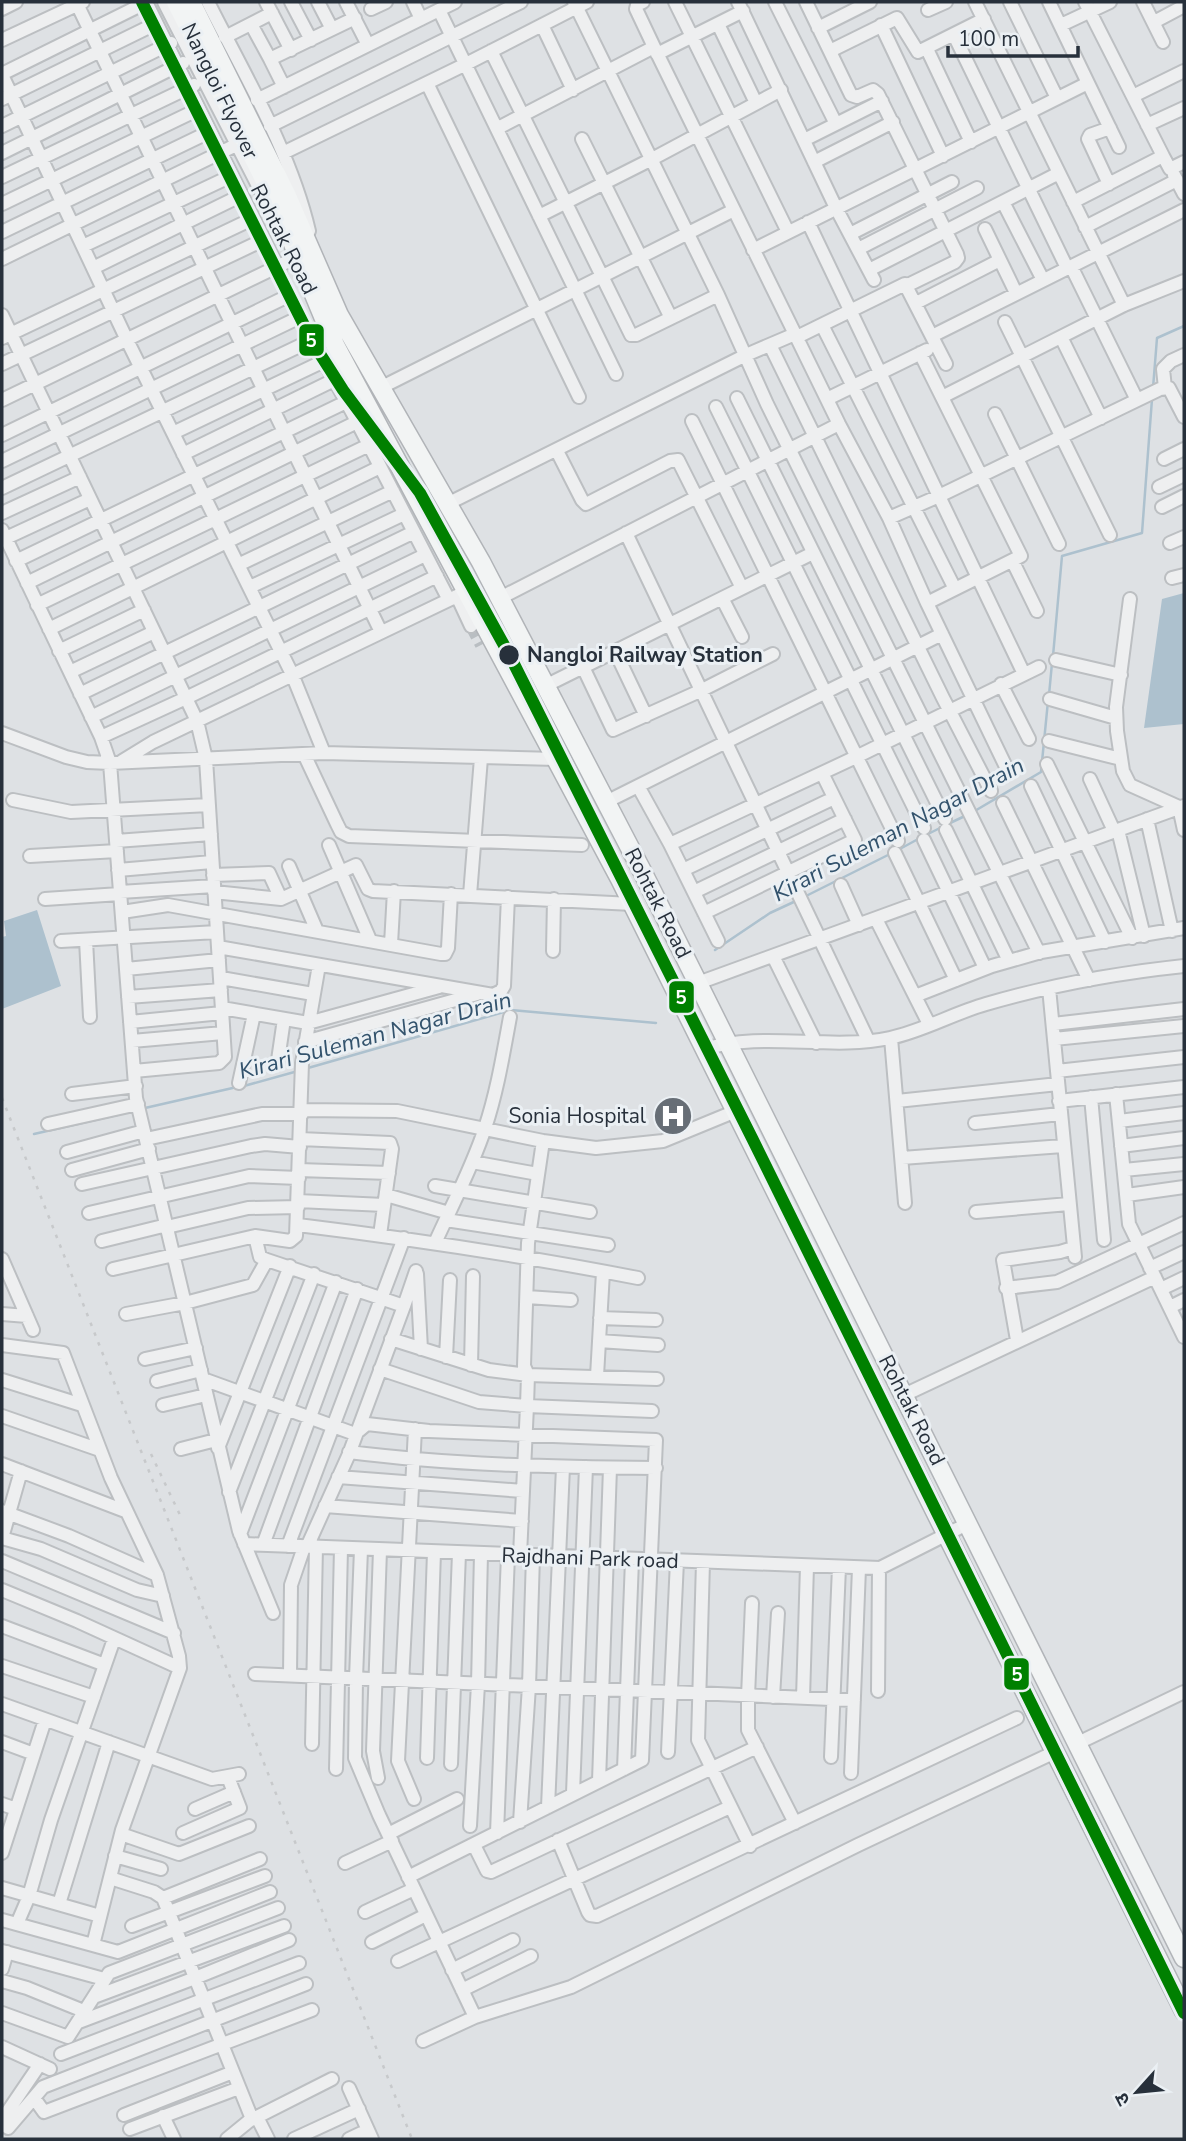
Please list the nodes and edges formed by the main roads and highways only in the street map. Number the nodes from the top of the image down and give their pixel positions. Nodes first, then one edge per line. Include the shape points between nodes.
1 (176, 2) edge
2 (191, 2) edge
3 (282, 200) junction
4 (306, 258) junction
5 (586, 763) junction
6 (560, 767) junction
7 (1184, 1958) edge
8 (1184, 2011) edge

1 - 3 highway, Nangloi Flyover
2 - 3 highway, Nangloi Flyover
3 - 4 highway, Nangloi Flyover
4 - 5 highway, Rohtak Road via 500,598
4 - 6 highway, Rohtak Road via 335,345 458,595
5 - 6 highway
5 - 7 highway, Rohtak Road
6 - 8 highway, Rohtak Road

